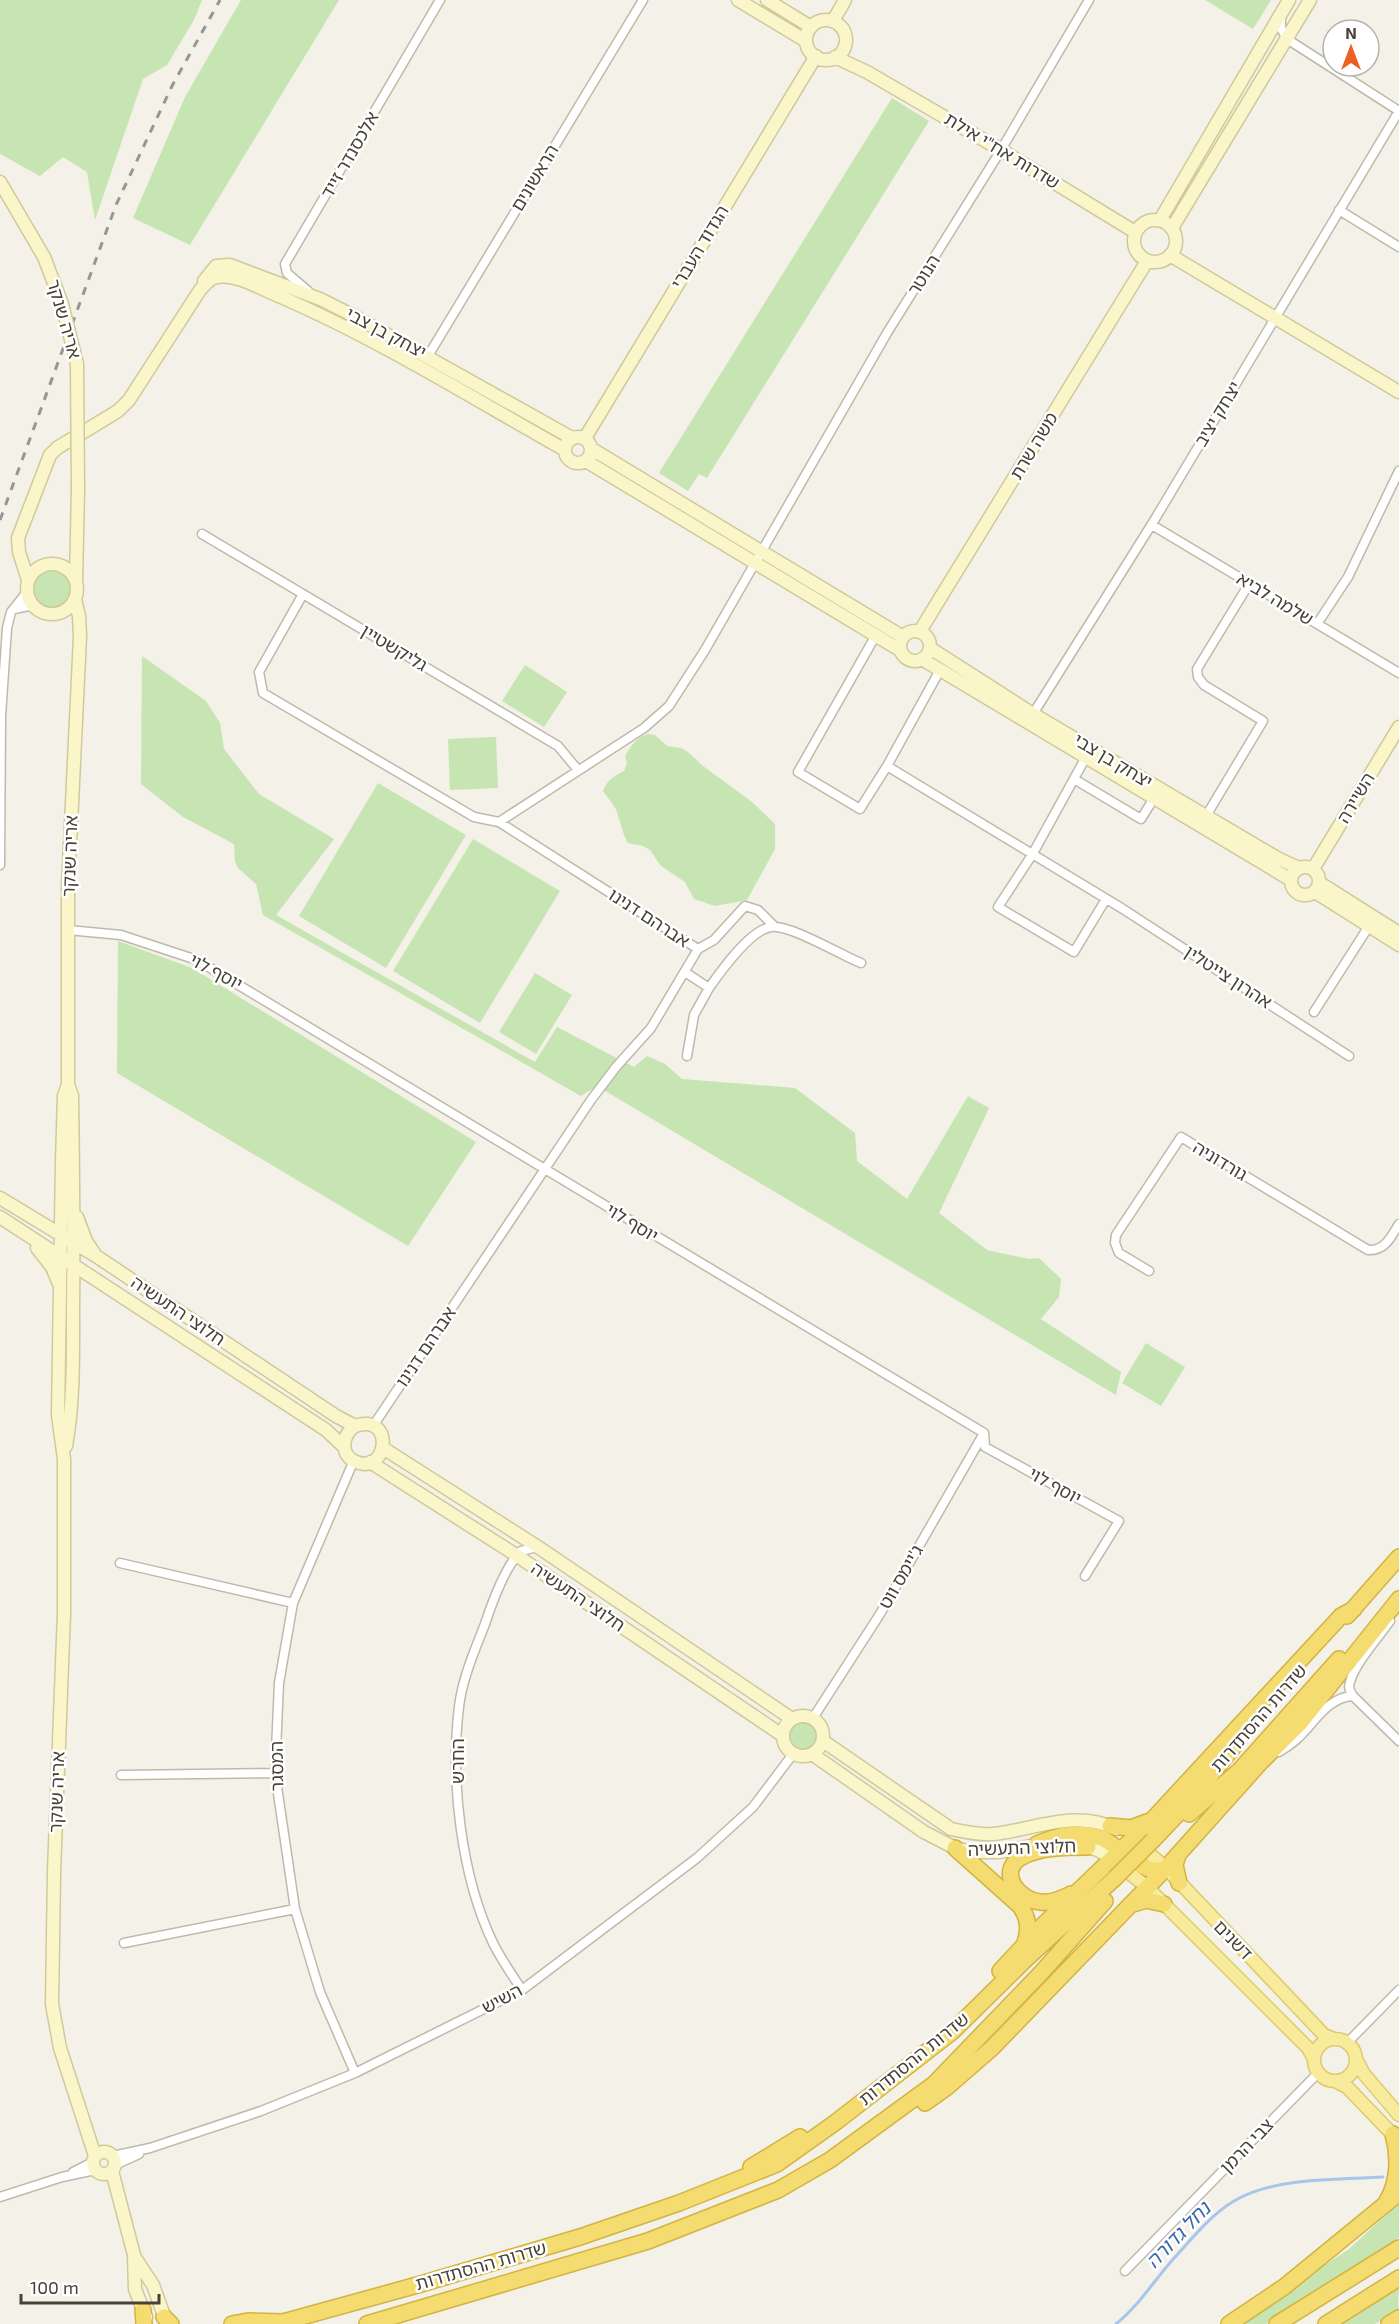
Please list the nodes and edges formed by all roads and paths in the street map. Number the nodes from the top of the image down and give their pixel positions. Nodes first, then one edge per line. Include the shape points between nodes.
1 (440, 0) edge
2 (643, 0) edge
3 (738, 0) edge
4 (767, 0) edge
5 (845, 0) edge
6 (1089, 0) edge
7 (1289, 0) edge
8 (1310, 0) edge
9 (1281, 13) junction
10 (833, 21) junction
11 (811, 27) junction
12 (1287, 39) junction
13 (806, 41) junction
14 (840, 53) junction
15 (816, 57) junction
16 (1399, 111) edge
17 (1001, 150) junction
18 (0, 182) edge
19 (1340, 210) junction
20 (1160, 220) junction
21 (1172, 228) junction
22 (1135, 232) junction
23 (1399, 247) edge
24 (1170, 255) junction
25 (1147, 261) junction
26 (200, 291) junction
27 (320, 299) junction
28 (1275, 318) junction
29 (428, 356) junction
30 (1399, 392) edge
31 (572, 438) junction
32 (588, 443) junction
33 (565, 450) junction
34 (586, 461) junction
35 (1399, 471) edge
36 (1152, 525) junction
37 (202, 534) dead end
38 (76, 542) junction
39 (19, 552) junction
40 (757, 556) junction
41 (48, 565) junction
42 (76, 581) junction
43 (1250, 584) junction
44 (28, 586) junction
45 (303, 594) junction
46 (75, 599) junction
47 (13, 609) junction
48 (37, 609) junction
49 (63, 612) junction
50 (1317, 624) junction
51 (80, 627) junction
52 (920, 631) junction
53 (876, 635) junction
54 (903, 637) junction
55 (930, 648) junction
56 (900, 650) junction
57 (922, 659) junction
58 (940, 670) junction
59 (1399, 673) edge
60 (1033, 714) junction
61 (1399, 727) edge
62 (1086, 757) junction
63 (887, 765) junction
64 (578, 770) junction
65 (1074, 779) junction
66 (1154, 798) junction
67 (1206, 816) junction
68 (500, 822) junction
69 (1032, 855) junction
70 (0, 865) edge
71 (1299, 868) junction
72 (1313, 868) junction
73 (1291, 880) junction
74 (1317, 887) junction
75 (1106, 899) junction
76 (774, 926) junction
77 (1369, 926) junction
78 (68, 930) junction
79 (1399, 933) edge
80 (1399, 945) edge
81 (698, 949) junction
82 (861, 963) dead end
83 (685, 972) junction
84 (710, 988) junction
85 (1314, 1012) dead end
86 (687, 1056) dead end
87 (1349, 1056) dead end
88 (545, 1171) junction
89 (0, 1198) edge
90 (68, 1199) junction
91 (0, 1217) edge
92 (32, 1217) junction
93 (1399, 1224) edge
94 (19, 1230) junction
95 (62, 1235) junction
96 (74, 1242) junction
97 (96, 1256) junction
98 (61, 1258) junction
99 (74, 1267) junction
100 (1149, 1271) dead end
101 (60, 1288) junction
102 (354, 1426) junction
103 (373, 1426) junction
104 (984, 1433) junction
105 (344, 1447) junction
106 (383, 1448) junction
107 (64, 1459) junction
108 (354, 1460) junction
109 (370, 1462) junction
110 (538, 1547) junction
111 (516, 1555) junction
112 (1399, 1557) edge
113 (120, 1563) dead end
114 (1085, 1576) dead end
115 (1399, 1592) edge
116 (1399, 1601) edge
117 (293, 1603) junction
118 (1354, 1609) junction
119 (1353, 1696) junction
120 (813, 1718) junction
121 (792, 1719) junction
122 (783, 1735) junction
123 (823, 1741) junction
124 (1399, 1741) edge
125 (793, 1754) junction
126 (812, 1754) junction
127 (1259, 1764) junction
128 (274, 1773) junction
129 (121, 1775) dead end
130 (1153, 1819) junction
131 (1110, 1826) junction
132 (1037, 1844) junction
133 (1088, 1847) junction
134 (955, 1848) junction
135 (1122, 1850) junction
136 (1178, 1855) junction
137 (1166, 1868) junction
138 (1179, 1883) junction
139 (1148, 1887) junction
140 (1080, 1891) junction
141 (1164, 1904) junction
142 (1130, 1905) junction
143 (295, 1909) junction
144 (124, 1943) dead end
145 (1026, 1951) junction
146 (522, 1990) junction
147 (1399, 1990) edge
148 (1334, 2039) junction
149 (1347, 2043) junction
150 (1314, 2059) junction
151 (1357, 2061) junction
152 (355, 2073) junction
153 (1318, 2073) junction
154 (1335, 2081) junction
155 (1399, 2115) edge
156 (1396, 2138) edge
157 (830, 2160) junction
158 (104, 2163) junction
159 (1399, 2193) edge
160 (0, 2197) edge
161 (1385, 2205) junction
162 (1399, 2248) edge
163 (134, 2255) junction
164 (456, 2261) dead end
165 (1125, 2271) dead end
166 (1399, 2278) edge
167 (421, 2284) junction
168 (1399, 2318) edge
169 (145, 2319) edge
170 (167, 2322) edge
171 (280, 2323) edge
172 (232, 2324) edge
173 (367, 2324) edge
174 (1229, 2324) edge
175 (1277, 2324) edge
176 (1326, 2324) edge
177 (1389, 2324) edge

1 - 27 street, אלכסנדר זייד via 285,264 292,278
2 - 29 street, הראשונים
3 - 13 street
4 - 11 street
5 - 10 street
6 - 17 street, הנוטר
7 - 9 street
8 - 12 street
9 - 12 street via 1281,28
9 - 20 street
10 - 11 street via 821,21
10 - 14 street via 845,35
11 - 13 street
12 - 16 street
12 - 21 street
13 - 15 street
14 - 15 street
14 - 17 street, שדרות אח"י אילת
15 - 32 street, הגדוד העברי
16 - 19 street, יצחק יציב
17 - 22 street, שדרות אח"י אילת
17 - 40 street, הנוטר via 887,333
18 - 38 street, אריה שנקר, bridge via 44,257 62,304 77,364
19 - 23 street
19 - 28 street, יצחק יציב
20 - 21 street
20 - 22 street via 1145,221
21 - 24 street via 1176,239
22 - 25 street via 1135,249
24 - 25 street via 1157,262
24 - 28 street
25 - 52 street, משה שרת
26 - 27 street, יצחק בן צבי via 212,269 225,265
26 - 33 street, יצחק בן צבי via 210,279 230,278 313,310
26 - 39 street, יצחק בן צבי via 129,400 50,455 20,530
27 - 29 street, יצחק בן צבי
28 - 30 street
28 - 36 street, יצחק יציב
29 - 31 street, יצחק בן צבי
31 - 32 street
31 - 33 street
32 - 34 street via 591,456
32 - 40 street
33 - 34 street via 570,461
34 - 40 street
35 - 50 street via 1348,577
36 - 43 street, שלמה לביא
36 - 60 street, יצחק יציב
37 - 45 street, גליקשטיין
38 - 41 street via 70,552
38 - 42 street, אריה שנקר
39 - 41 street via 29,564
39 - 44 street, יצחק בן צבי
40 - 53 street
40 - 54 street
40 - 64 street via 669,706 644,728
41 - 42 street via 67,569
41 - 44 street via 36,570
42 - 46 street
43 - 50 street, שלמה לביא
43 - 67 street via 1197,669 1204,685 1263,721
44 - 47 street
44 - 48 street via 30,602
45 - 64 street, גליקשטיין via 558,746
45 - 68 street, אברהם דנינו via 259,672 263,693 474,817
46 - 49 street
46 - 51 street, אריה שנקר
47 - 48 street
47 - 70 street via 8,622 1,716
48 - 49 street via 49,614
49 - 51 street via 72,615
50 - 59 street, שלמה לביא
51 - 78 street, אריה שנקר
52 - 54 street
52 - 55 street via 929,640
53 - 56 street
53 - 63 street via 798,772 860,809
54 - 56 street
55 - 57 street
55 - 60 street, יצחק בן צבי
56 - 57 street via 909,660
57 - 58 street, יצחק בן צבי
58 - 62 street, יצחק בן צבי
58 - 63 street
60 - 67 street, יצחק בן צבי
61 - 72 street, השיירה
62 - 65 street
62 - 66 street, יצחק בן צבי
63 - 69 street, אהרון צייטלין
64 - 68 street
65 - 66 street via 1141,819
65 - 69 street
66 - 73 street, יצחק בן צבי
67 - 71 street, יצחק בן צבי
68 - 81 street, אברהם דנינו
69 - 75 street, אהרון צייטלין
69 - 75 street via 998,907 1074,952
71 - 72 street
71 - 73 street
72 - 74 street via 1319,875
73 - 74 street via 1297,893 1306,895
74 - 77 street
74 - 79 street
75 - 87 street, אהרון צייטלין
76 - 81 street via 758,910 745,906 714,940
76 - 82 street via 789,929
76 - 84 street via 760,930 729,959
77 - 80 street
77 - 85 street
78 - 88 street, יוסף לוי via 121,935 197,960
78 - 90 street, אריה שנקר via 68,1084 72,1096
81 - 83 street, אברהם דנינו
83 - 84 street
83 - 88 street, אברהם דנינו via 651,1028 597,1092
84 - 86 street via 694,1015
88 - 103 street, אברהם דנינו
88 - 104 street, יוסף לוי
89 - 92 street, חלוצי התעשיה
90 - 92 street via 52,1215
90 - 95 street, אריה שנקר
90 - 96 street, אריה שנקר
90 - 97 street
91 - 94 street, חלוצי התעשיה
92 - 95 street, חלוצי התעשיה
93 - 100 street, גורדוניה via 1383,1247 1368,1250 1181,1137 1116,1235 1119,1253
94 - 98 street, חלוצי התעשיה
94 - 101 street via 52,1267
95 - 96 street, חלוצי התעשיה
95 - 98 street, אריה שנקר
96 - 97 street, חלוצי התעשיה
96 - 99 street, אריה שנקר
97 - 102 street, חלוצי התעשיה
98 - 99 street, חלוצי התעשיה
98 - 101 street, אריה שנקר
99 - 105 street, חלוצי התעשיה via 326,1430
99 - 107 street, אריה שנקר via 71,1418
101 - 107 street, אריה שנקר via 58,1415
102 - 103 street
102 - 105 street via 346,1435
103 - 106 street via 382,1435
104 - 114 street, יוסף לוי via 985,1447 1119,1521
104 - 120 street, ג'יימס ווט via 880,1614
105 - 108 street, חלוצי התעשיה
106 - 109 street
106 - 110 street, חלוצי התעשיה
107 - 158 street, אריה שנקר via 64,1613 52,2004 60,2048 84,2120
108 - 109 street, חלוצי התעשיה
108 - 117 street, המסגר
109 - 111 street, חלוצי התעשיה
110 - 111 street via 526,1548
110 - 121 street, חלוצי התעשיה
111 - 122 street, חלוצי התעשיה
111 - 146 street, החרש via 473,1655 459,1706 457,1761 460,1827 473,1890 493,1944
112 - 118 highway, שדרות ההסתדרות
113 - 117 street
115 - 157 highway, שדרות ההסתדרות via 1239,1771 1196,1807 934,2084
116 - 119 street via 1393,1617 1350,1680
116 - 127 highway via 1300,1723
117 - 128 street, המסגר via 279,1683
118 - 130 highway via 1341,1616
118 - 145 highway, שדרות ההסתדרות, bridge via 1222,1759 1191,1800 1145,1848 1072,1918
119 - 124 street
119 - 127 street via 1330,1704 1297,1740
120 - 121 street
120 - 123 street via 823,1730
121 - 122 street
122 - 125 street, חלוצי התעשיה via 786,1748
123 - 126 street
123 - 131 street, חלוצי התעשיה via 951,1829 993,1834 1071,1821
125 - 126 street
125 - 146 street, השיש via 730,1830 698,1858
126 - 134 street, חלוצי התעשיה via 924,1832
127 - 136 highway
128 - 129 street
128 - 143 street, המסגר
130 - 131 highway via 1131,1827
130 - 135 highway
131 - 135 street, חלוצי התעשיה
132 - 133 street, חלוצי התעשיה
132 - 134 street, חלוצי התעשיה via 992,1852
132 - 135 highway via 1076,1834 1099,1837
133 - 135 street, חלוצי התעשיה
133 - 140 highway via 1025,1856 1010,1872 1019,1893 1034,1902 1054,1902
134 - 145 highway via 1020,1906 1028,1928
135 - 137 highway via 1149,1870 1158,1872
135 - 139 main road, דשנים
135 - 140 highway
136 - 137 highway
136 - 138 highway via 1175,1864
137 - 138 main road, דשנים
137 - 139 highway
138 - 148 main road, דשנים via 1324,2035
139 - 141 main road, דשנים
139 - 142 highway
140 - 145 highway
141 - 142 highway via 1146,1899
141 - 150 main road, דשנים via 1308,2048
142 - 157 highway via 992,2048 946,2088
143 - 144 street
143 - 152 street, המסגר via 320,1992
145 - 167 highway, שדרות ההסתדרות via 952,2032 777,2164 580,2237
146 - 152 street, השיש
147 - 149 street
148 - 149 main road
148 - 150 main road via 1319,2046
149 - 151 main road
150 - 153 main road
151 - 154 main road via 1350,2075
151 - 155 main road
152 - 158 street, השיש via 261,2111
153 - 154 main road
153 - 165 street, צבי הרמן
154 - 156 main road via 1347,2087
156 - 161 highway via 1395,2185
157 - 173 highway, שדרות ההסתדרות via 778,2190 648,2241
158 - 160 street, השיש
158 - 163 street, אריה שנקר
159 - 161 highway
161 - 174 highway via 1284,2288
162 - 175 highway
163 - 169 street, אריה שנקר via 135,2289
163 - 170 street, אריה שנקר via 153,2285
164 - 167 highway
166 - 176 highway
167 - 171 highway, שדרות ההסתדרות
168 - 177 highway
171 - 172 highway, שדרות ההסתדרות

